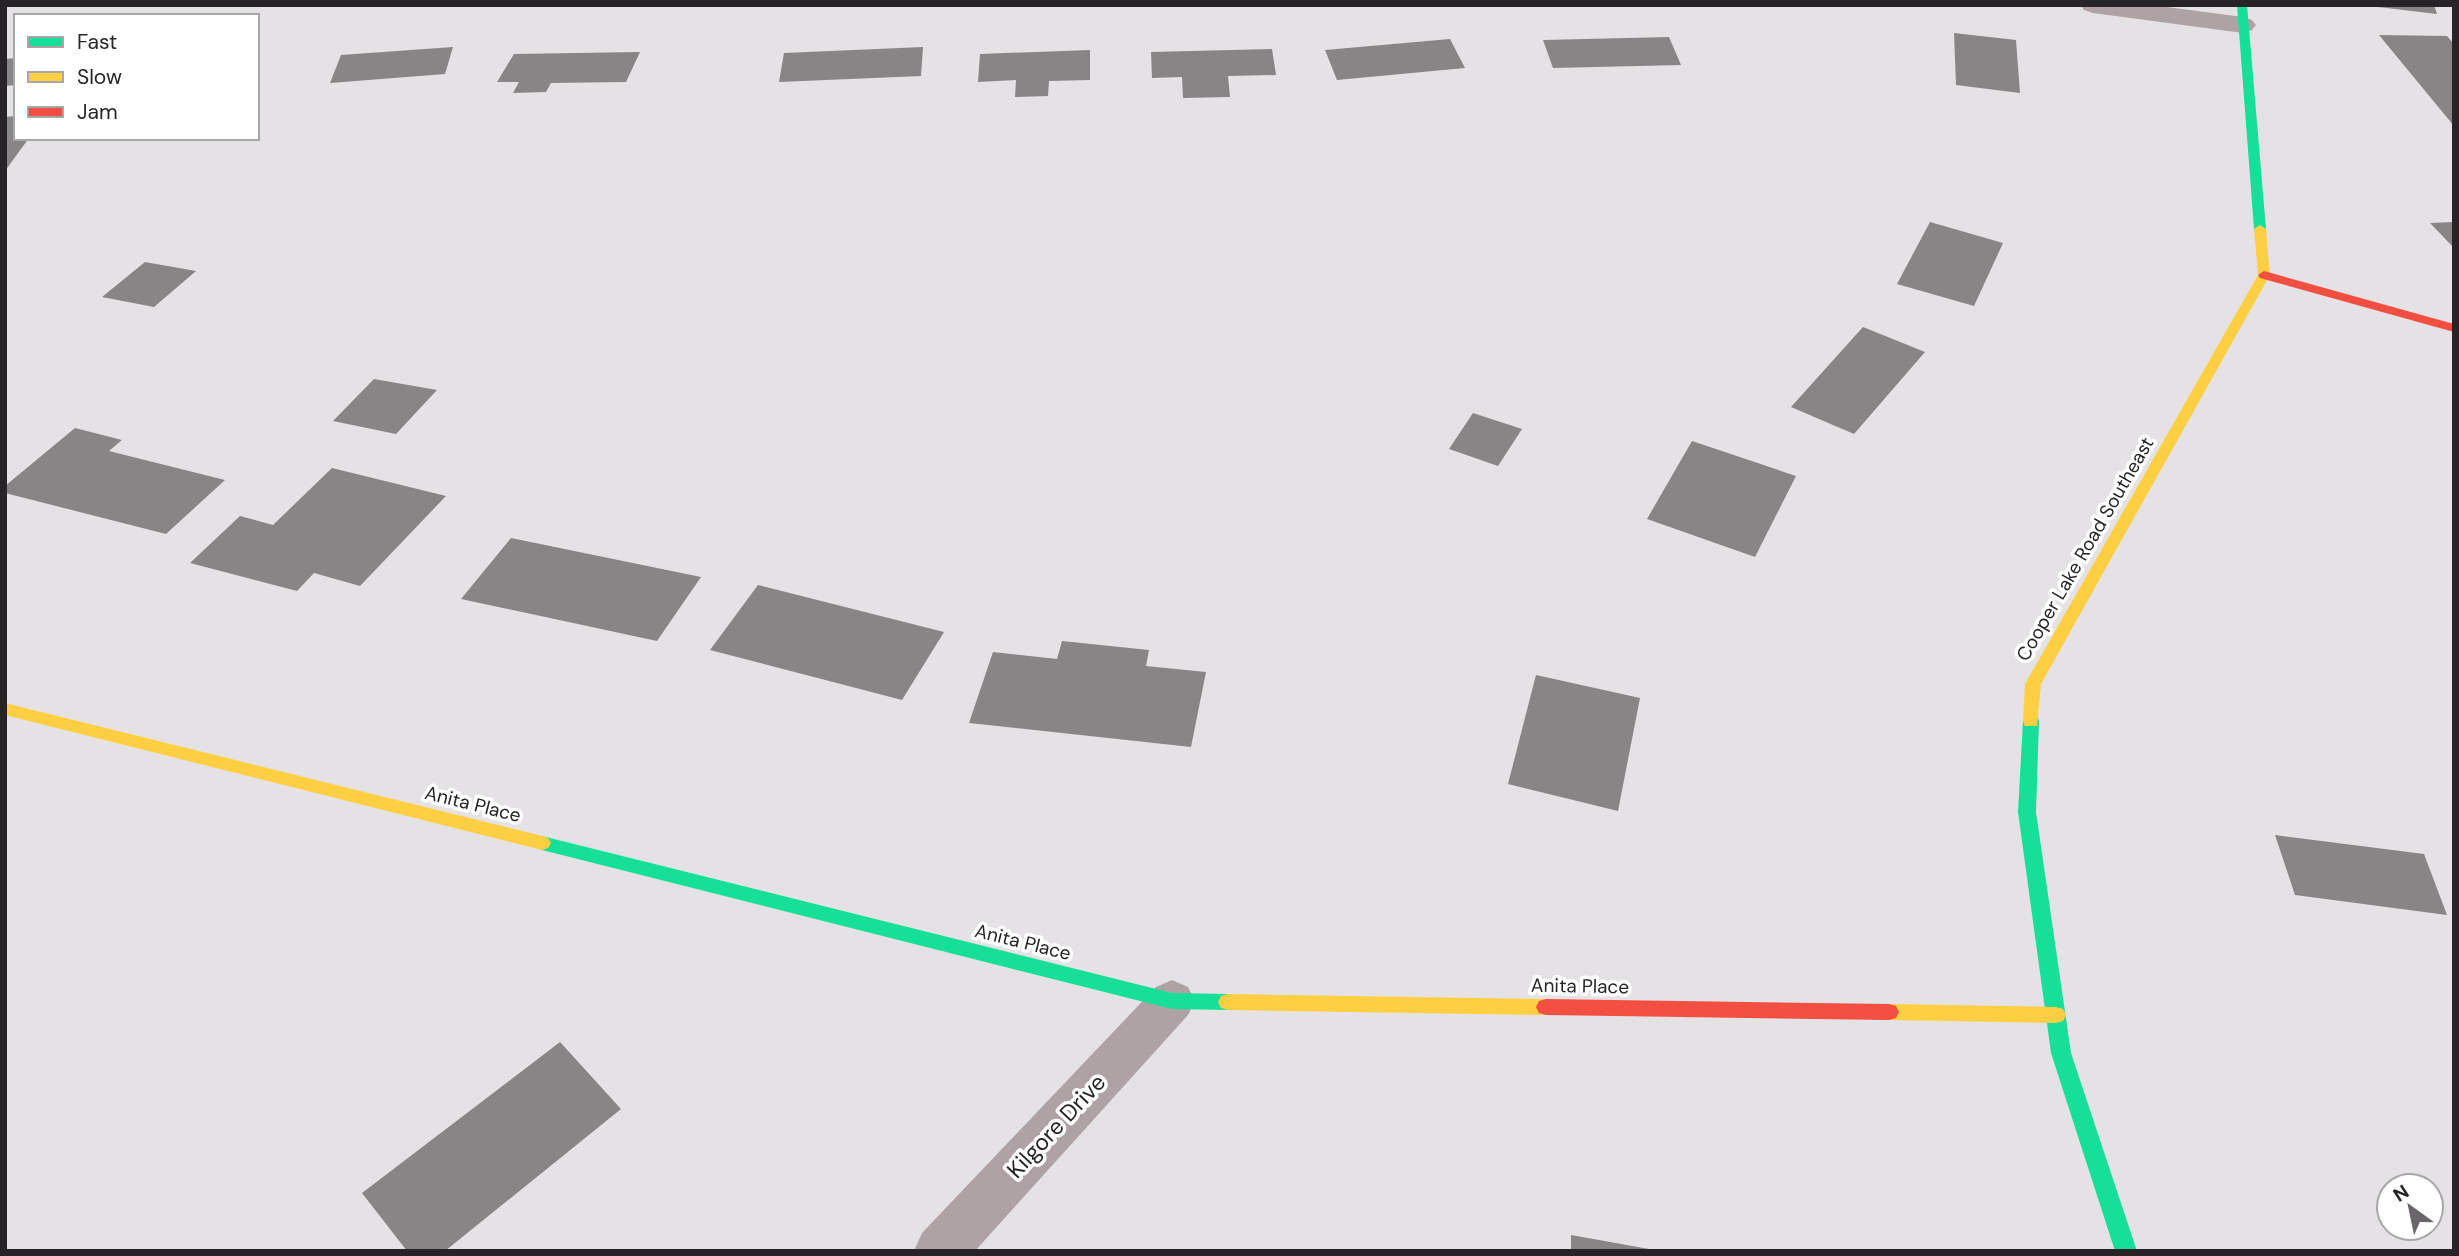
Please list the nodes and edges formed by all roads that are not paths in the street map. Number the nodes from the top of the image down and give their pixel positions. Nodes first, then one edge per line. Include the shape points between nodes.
1 (2093, 5) edge
2 (2242, 15) edge
3 (2264, 275) junction
4 (2454, 328) edge
5 (5, 709) edge
6 (1172, 1001) junction
7 (2056, 1015) junction
8 (940, 1251) edge
9 (2126, 1251) edge

1 - 2 street
2 - 3 street
3 - 4 street
3 - 7 street, Cooper Lake Road Southeast via 2033,684 2027,812
5 - 6 street, Anita Place
6 - 7 street, Anita Place
6 - 8 street, Kilgore Drive
7 - 9 street, Cooper Lake Road Southeast via 2061,1054

